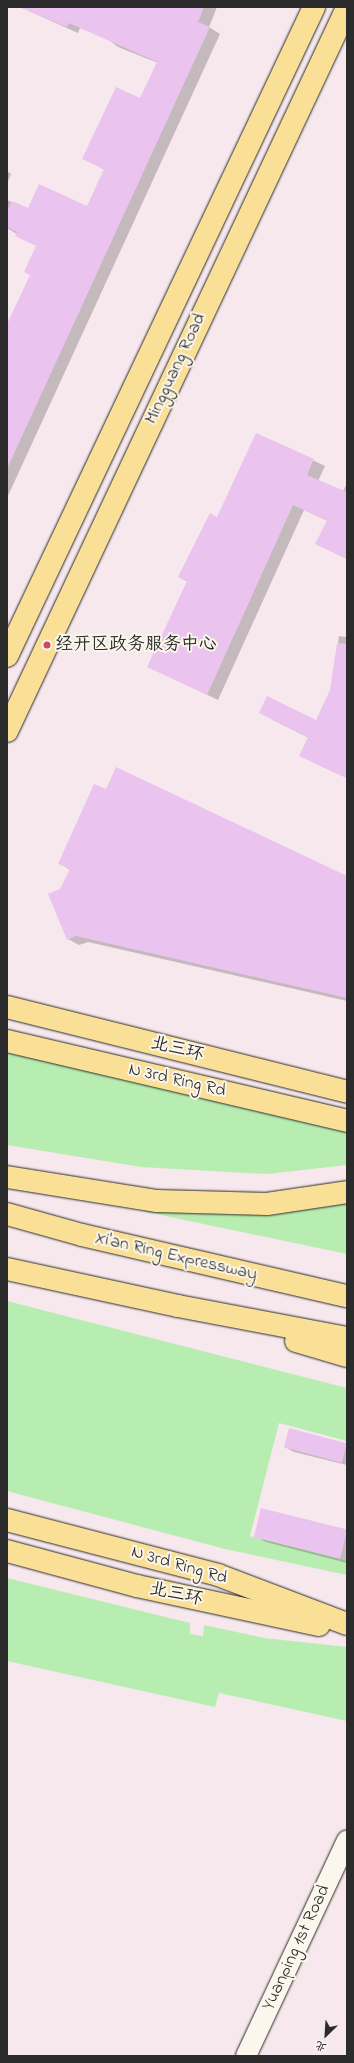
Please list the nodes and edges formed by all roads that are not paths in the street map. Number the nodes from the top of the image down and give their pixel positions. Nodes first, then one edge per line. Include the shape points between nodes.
1 (314, 7) edge
2 (347, 8) edge
3 (7, 656) edge
4 (7, 731) edge
5 (7, 1007) edge
6 (7, 1041) edge
7 (347, 1092) edge
8 (347, 1121) edge
9 (7, 1177) edge
10 (347, 1192) edge
11 (7, 1214) edge
12 (7, 1269) edge
13 (347, 1296) edge
14 (178, 1306) junction
15 (347, 1338) edge
16 (347, 1356) edge
17 (7, 1520) edge
18 (7, 1551) edge
19 (347, 1624) edge
20 (347, 1631) edge
21 (347, 1840) edge
22 (246, 2056) edge

1 - 3 main road, Mingguang Road
2 - 4 main road, Mingguang Road
5 - 7 main road, 北三环
6 - 8 main road, N 3rd Ring Rd
9 - 10 main road via 157,1201 267,1204
11 - 13 main road, Xi'an Ring Expressway via 82,1235
12 - 14 main road
14 - 15 main road
14 - 16 main road
17 - 19 main road, N 3rd Ring Rd via 218,1575
18 - 20 main road, 北三环 via 137,1586
21 - 22 street, Yuanping 1st Road

